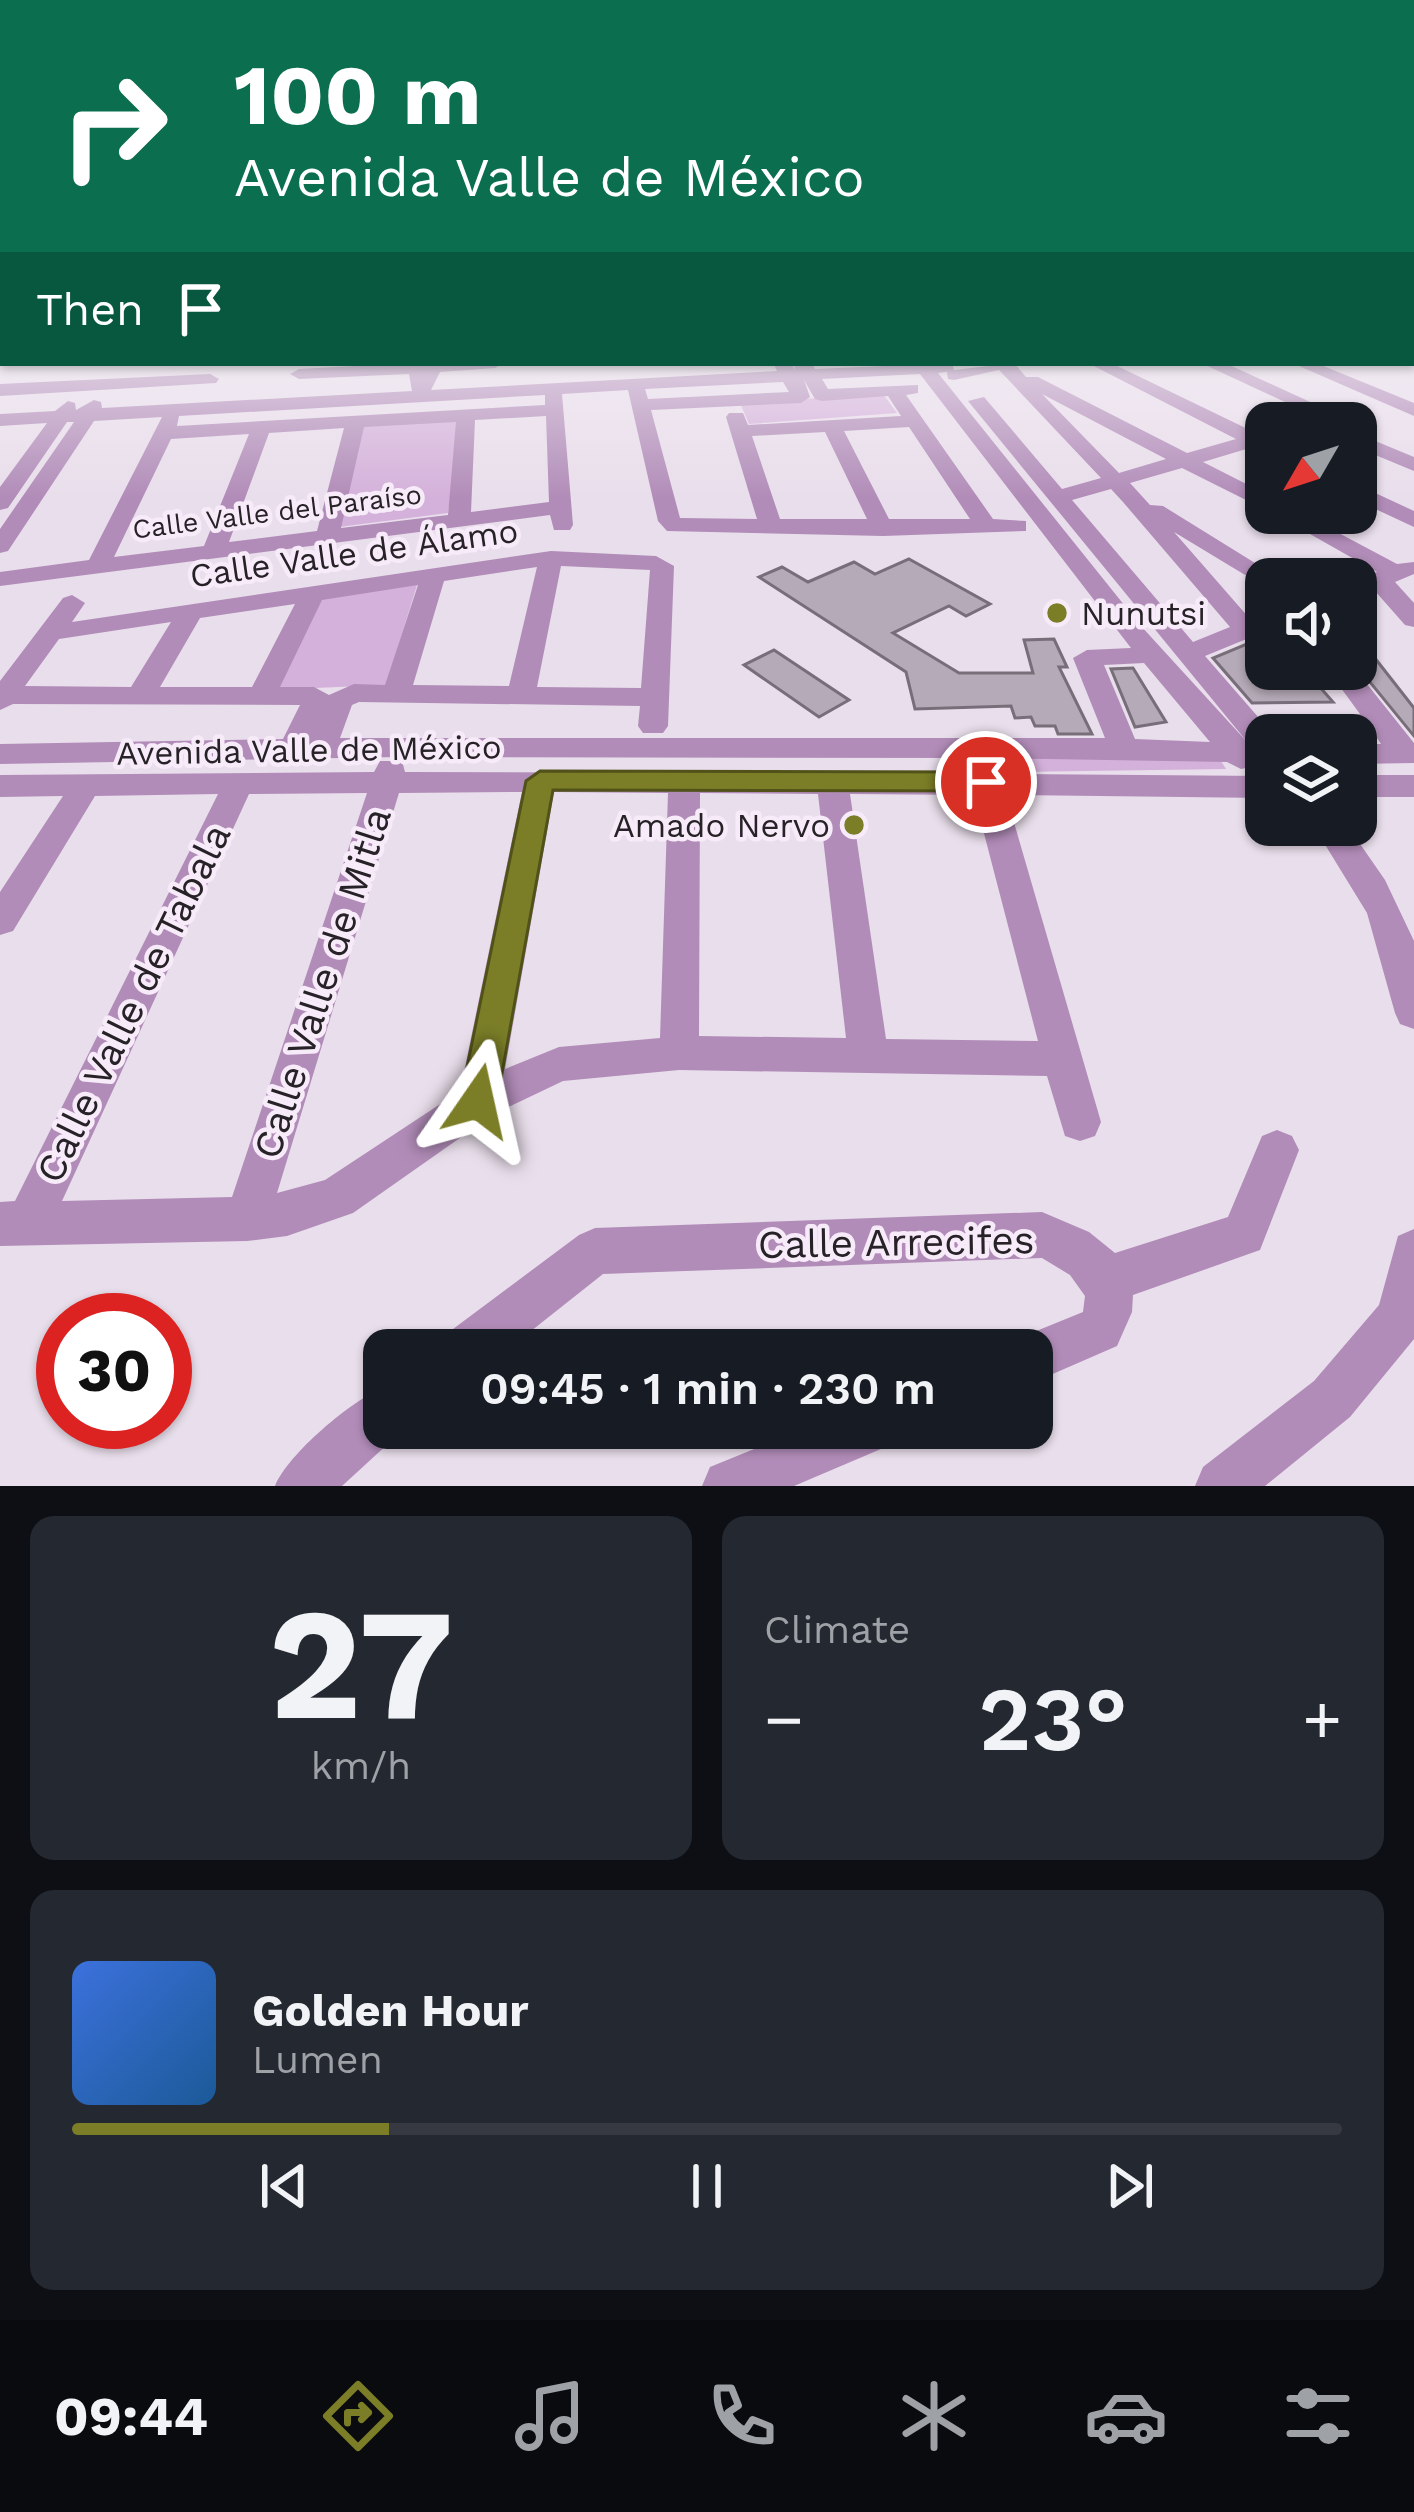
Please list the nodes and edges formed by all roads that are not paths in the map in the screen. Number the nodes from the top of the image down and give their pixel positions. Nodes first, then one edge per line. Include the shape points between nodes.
1 (52, 366) edge
2 (137, 366) edge
3 (381, 366) edge
4 (460, 366) edge
5 (993, 366) edge
6 (1006, 366) edge
7 (1007, 366) edge
8 (1103, 366) edge
9 (1196, 366) edge
10 (1216, 366) edge
11 (1308, 366) edge
12 (795, 368) edge
13 (935, 371) edge
14 (299, 374) edge
15 (210, 378) edge
16 (423, 380) junction
17 (126, 383) junction
18 (33, 388) junction
19 (0, 390) edge
20 (894, 391) junction
21 (1414, 392) edge
22 (812, 396) junction
23 (730, 400) junction
24 (1392, 400) junction
25 (1280, 402) edge
26 (1287, 402) edge
27 (1377, 405) edge
28 (1414, 410) edge
29 (78, 411) junction
30 (0, 416) edge
31 (466, 416) junction
32 (430, 418) junction
33 (408, 419) junction
34 (916, 421) junction
35 (355, 423) junction
36 (831, 425) junction
37 (261, 428) junction
38 (742, 431) junction
39 (1245, 433) edge
40 (1377, 437) edge
41 (1245, 446) edge
42 (1377, 448) edge
43 (1414, 453) edge
44 (1189, 462) junction
45 (1414, 465) edge
46 (1123, 490) junction
47 (1245, 492) edge
48 (1058, 497) junction
49 (1377, 502) edge
50 (0, 503) edge
51 (459, 519) junction
52 (1414, 520) edge
53 (1018, 526) dead end
54 (988, 527) junction
55 (771, 528) junction
56 (883, 529) junction
57 (328, 534) junction
58 (1317, 534) edge
59 (0, 546) edge
60 (214, 549) junction
61 (551, 558) junction
62 (1245, 564) edge
63 (98, 566) junction
64 (433, 576) junction
65 (1386, 577) edge
66 (0, 579) edge
67 (313, 592) junction
68 (72, 603) dead end
69 (192, 609) junction
70 (1245, 616) edge
71 (1414, 619) edge
72 (1245, 630) edge
73 (55, 632) junction
74 (1190, 653) junction
75 (1151, 655) junction
76 (1356, 690) edge
77 (263, 693) junction
78 (396, 694) junction
79 (521, 695) junction
80 (140, 696) junction
81 (3, 698) edge
82 (1380, 722) junction
83 (1377, 723) edge
84 (1245, 731) edge
85 (1245, 736) edge
86 (1245, 745) edge
87 (1124, 748) junction
88 (307, 750) junction
89 (1409, 753) edge
90 (0, 754) edge
91 (1377, 754) edge
92 (392, 765) junction
93 (981, 765) junction
94 (540, 781) junction
95 (684, 782) junction
96 (832, 782) junction
97 (239, 783) junction
98 (86, 785) junction
99 (0, 786) edge
100 (1245, 786) edge
101 (1377, 786) edge
102 (1414, 786) edge
103 (1343, 846) edge
104 (0, 921) edge
105 (1414, 1013) edge
106 (679, 1053) junction
107 (868, 1054) junction
108 (1061, 1059) junction
109 (478, 1101) junction
110 (1079, 1122) dead end
111 (1277, 1150) dead end
112 (247, 1220) junction
113 (14, 1224) edge
114 (1414, 1252) edge
115 (1106, 1280) junction
116 (494, 1329) edge
117 (1053, 1349) edge
118 (363, 1432) edge
119 (819, 1449) edge
120 (302, 1486) edge
121 (729, 1486) edge
122 (1222, 1486) edge

1 - 18 street
2 - 17 street
3 - 14 street
3 - 16 street
4 - 16 street
5 - 13 street
6 - 46 street
7 - 44 street
8 - 39 street
9 - 25 street
10 - 26 street
11 - 24 street
12 - 13 street
12 - 16 street
12 - 22 street
13 - 20 street
13 - 48 street
13 - 75 street
15 - 17 street
16 - 29 street
16 - 32 street via 433,398
16 - 33 street
17 - 18 street
18 - 19 street
20 - 22 street
20 - 34 street
21 - 24 street
22 - 23 street
23 - 38 street
23 - 55 street via 640,398 669,521
24 - 27 street
24 - 28 street
29 - 30 street
29 - 50 street
29 - 59 street
31 - 32 street
31 - 51 street
31 - 51 street, Calle Valle del Paraíso via 554,403 562,516
32 - 33 street
33 - 35 street
34 - 36 street
34 - 54 street
35 - 37 street
35 - 57 street
36 - 38 street
36 - 56 street
37 - 60 street
37 - 63 street via 167,425
38 - 55 street
40 - 43 street
41 - 44 street
42 - 45 street
44 - 46 street
44 - 47 street
46 - 48 street
46 - 62 street
46 - 70 street
48 - 74 street
49 - 52 street
51 - 57 street, Calle Valle del Paraíso
53 - 54 street
54 - 56 street
55 - 56 street
57 - 60 street, Calle Valle del Paraíso
58 - 65 street
60 - 63 street, Calle Valle del Paraíso
61 - 64 street, Calle Valle de Álamo
61 - 79 street
61 - 79 street, Calle Valle de Álamo via 662,566 654,711
63 - 66 street, Calle Valle del Paraíso
64 - 67 street, Calle Valle de Álamo
64 - 78 street
65 - 71 street
67 - 69 street, Calle Valle de Álamo
67 - 77 street
68 - 73 street
69 - 73 street, Calle Valle de Álamo
69 - 80 street
72 - 74 street
73 - 81 street
74 - 84 street
75 - 85 street
75 - 87 street via 1087,658
76 - 82 street
77 - 80 street
77 - 88 street via 316,698
78 - 79 street
78 - 88 street via 346,695
80 - 81 street
82 - 83 street, Avenida Valle de México
82 - 89 street
86 - 87 street, Avenida Valle de México
87 - 93 street, Avenida Valle de México
88 - 90 street, Avenida Valle de México
88 - 92 street, Avenida Valle de México
89 - 91 street
92 - 93 street, Avenida Valle de México
92 - 94 street, Avenida Valle de México
92 - 97 street, Avenida Valle de México
92 - 112 street, Calle Valle de Mitla
93 - 96 street, Avenida Valle de México
93 - 100 street, Avenida Valle de México
93 - 108 street
94 - 95 street, Avenida Valle de México
94 - 109 street
95 - 96 street, Avenida Valle de México
95 - 106 street
96 - 107 street
97 - 98 street, Avenida Valle de México
97 - 113 street, Calle Valle de Tabala
98 - 99 street, Avenida Valle de México
98 - 104 street
101 - 102 street
103 - 105 street via 1384,909
106 - 107 street
106 - 109 street via 559,1064
107 - 108 street
108 - 110 street
109 - 112 street via 337,1198
111 - 115 street via 1244,1234
112 - 113 street
114 - 122 street via 1401,1317 1332,1400
115 - 116 street, Calle Arrecifes via 1076,1249 1042,1235 595,1251
115 - 117 street via 1111,1304 1100,1329
118 - 120 street
119 - 121 street

